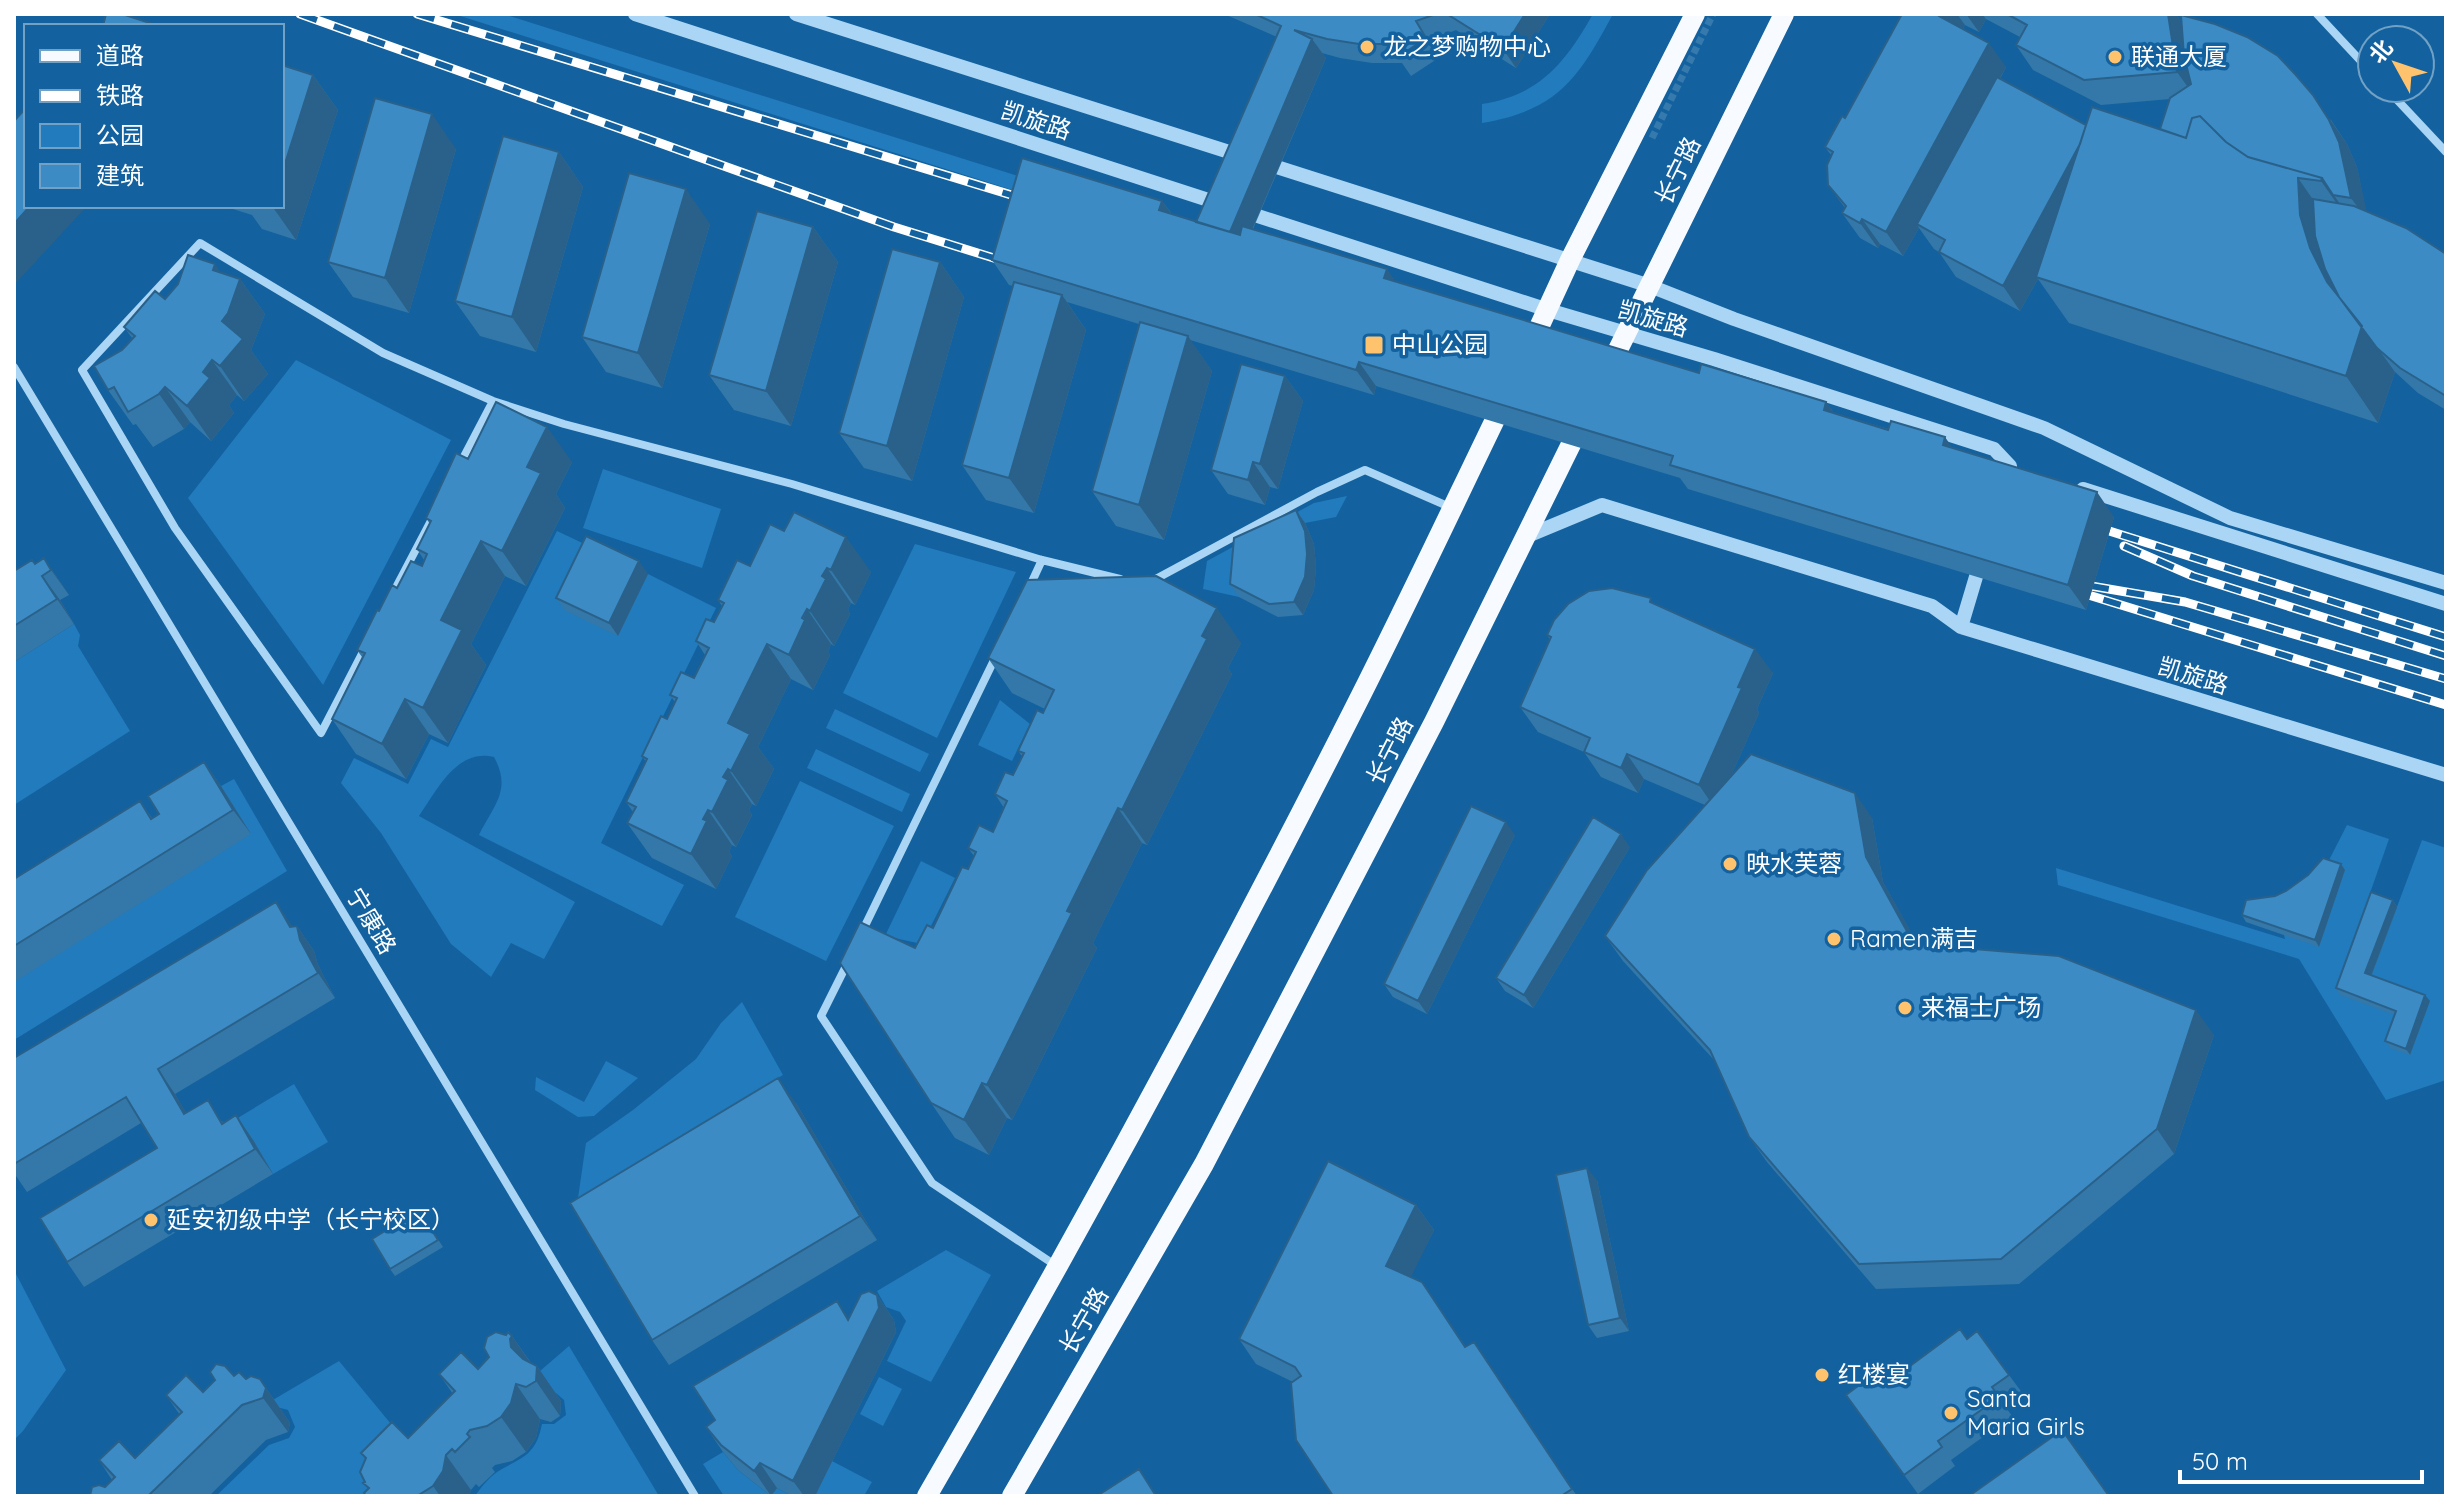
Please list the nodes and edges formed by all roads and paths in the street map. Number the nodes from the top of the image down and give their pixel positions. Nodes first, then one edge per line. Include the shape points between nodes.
1 (635, 14) edge
2 (796, 14) edge
3 (1695, 14) edge
4 (1784, 14) edge
5 (2317, 14) edge
6 (2356, 56) edge
7 (2401, 104) edge
8 (2446, 152) edge
9 (1570, 260) junction
10 (1650, 286) junction
11 (1548, 310) junction
12 (1626, 334) junction
13 (14, 367) edge
14 (493, 401) junction
15 (2010, 466) junction
16 (457, 470) edge
17 (2025, 471) edge
18 (2070, 485) edge
19 (2001, 495) edge
20 (1452, 508) junction
21 (436, 511) edge
22 (1525, 537) junction
23 (1988, 539) edge
24 (1042, 560) junction
25 (1133, 581) edge
26 (2446, 583) edge
27 (1147, 584) edge
28 (1021, 603) edge
29 (2446, 604) edge
30 (386, 608) edge
31 (1961, 627) junction
32 (371, 636) edge
33 (1000, 646) edge
34 (2446, 775) edge
35 (1059, 1268) junction
36 (695, 1496) edge
37 (927, 1496) edge
38 (1012, 1496) edge

1 - 11 street, 凯旋路
2 - 9 street, 凯旋路
3 - 9 main road, 长宁路
4 - 10 main road, 长宁路
5 - 6 street
7 - 8 street
9 - 10 street, 凯旋路
9 - 11 main road, 长宁路
10 - 12 main road, 长宁路
10 - 26 street, 凯旋路 via 2044,428 2230,518
11 - 12 street, 凯旋路
11 - 20 main road, 长宁路
12 - 15 street, 凯旋路 via 1994,449
12 - 22 main road, 长宁路
13 - 36 street, 宁康路
14 - 16 street
14 - 24 street
14 - 32 street via 383,353 200,243 82,370 175,528 321,733
15 - 17 street, 凯旋路
15 - 19 street
18 - 29 street
20 - 27 street via 1365,470
20 - 35 main road, 长宁路 via 1352,712
21 - 30 street
22 - 31 street, 凯旋路 via 1602,505 1932,606
22 - 38 main road, 长宁路 via 1204,1164
23 - 31 street
24 - 25 street
24 - 28 street
31 - 34 street, 凯旋路
33 - 35 street via 821,1016 932,1183
35 - 37 main road, 长宁路

